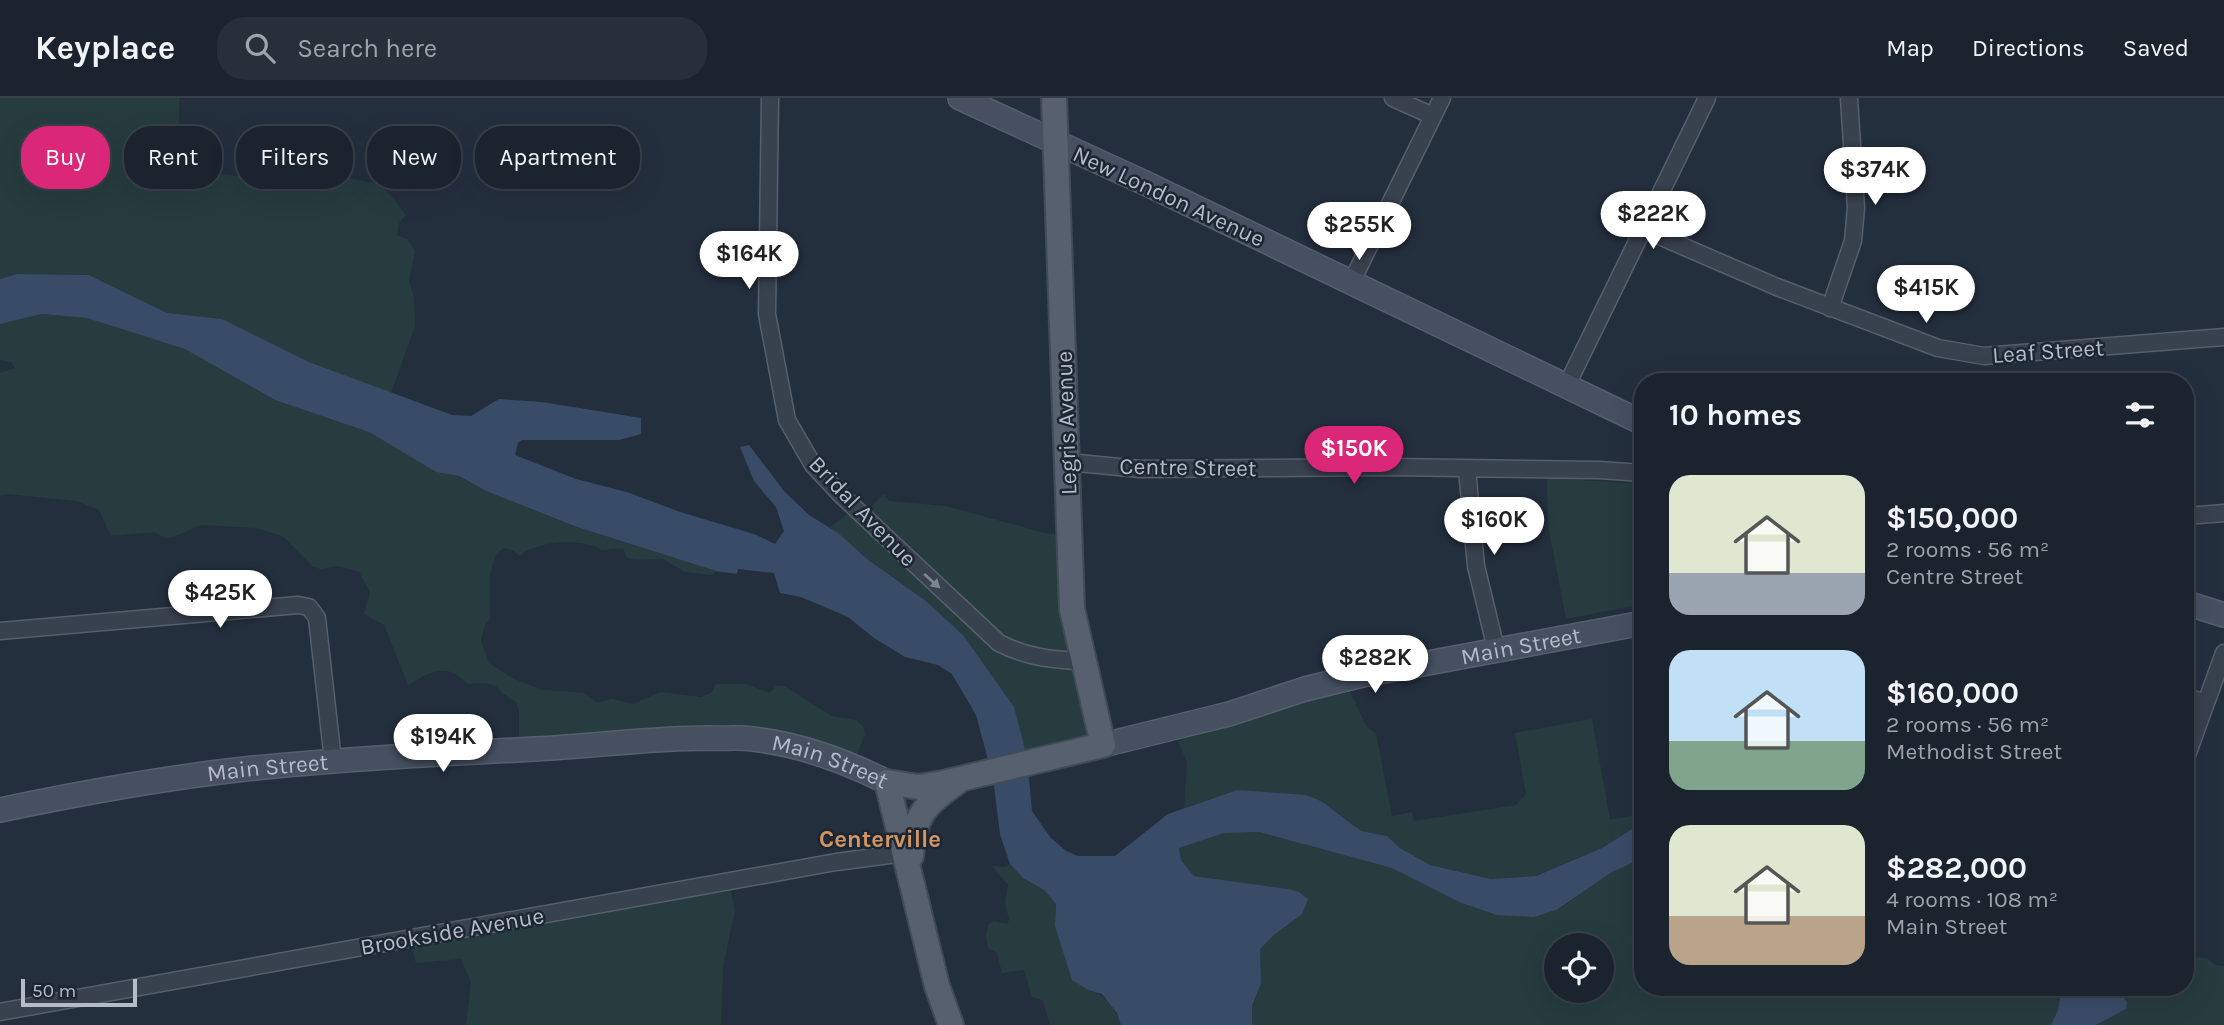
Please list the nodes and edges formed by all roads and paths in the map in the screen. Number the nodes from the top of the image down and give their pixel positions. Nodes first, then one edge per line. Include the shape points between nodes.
1 (770, 98) edge
2 (960, 98) edge
3 (1054, 98) edge
4 (1394, 98) edge
5 (1441, 98) edge
6 (1707, 98) edge
7 (1849, 98) edge
8 (1433, 116) junction
9 (1056, 143) junction
10 (1643, 229) junction
11 (1351, 283) junction
12 (1830, 308) junction
13 (2224, 337) edge
14 (1566, 387) junction
15 (1634, 419) edge
16 (1068, 462) junction
17 (1467, 469) junction
18 (1634, 473) edge
19 (2224, 513) edge
20 (2194, 515) edge
21 (2194, 606) edge
22 (2224, 615) edge
23 (1634, 625) edge
24 (0, 631) edge
25 (1496, 649) junction
26 (2224, 653) edge
27 (1082, 661) junction
28 (2194, 699) edge
29 (2206, 703) junction
30 (2194, 736) edge
31 (1102, 745) junction
32 (333, 761) junction
33 (961, 779) junction
34 (887, 782) junction
35 (0, 810) edge
36 (908, 862) junction
37 (0, 1012) edge
38 (951, 1025) edge

1 -> 27 street, Bridal Avenue via 767,314 787,420 813,465 849,503 999,643 1037,658
2 - 9 main road, New London Avenue
3 - 9 main road, Legris Avenue
4 - 8 street
5 - 8 street
6 - 10 street
7 - 12 street via 1856,208 1853,241
8 - 11 street
9 - 11 main road, New London Avenue
9 - 16 main road, Legris Avenue
10 - 12 street, Leaf Street
10 - 14 street
11 - 14 main road, New London Avenue
12 - 13 street, Leaf Street via 1938,348 1984,356
14 - 15 main road, New London Avenue
16 - 17 street, Centre Street via 1140,469
16 - 27 main road, Legris Avenue via 1072,609
17 - 18 street, Centre Street
17 - 25 street via 1476,566
19 - 20 street
21 - 22 main road
23 - 25 main road, Main Street
24 - 32 street via 309,607 317,618
25 - 31 main road, Main Street via 1305,689 1229,714
26 - 29 street
27 - 31 main road, Legris Avenue
28 - 29 street
29 - 30 street
31 - 33 main road, Main Street
32 - 34 main road, Main Street via 684,738 751,739 822,754
32 - 35 main road, Main Street via 170,779
33 - 34 main road, Main Street via 918,787
33 - 36 main road via 917,820
34 - 36 main road
36 - 37 street, Brookside Avenue via 836,862
36 - 38 main road via 937,986

